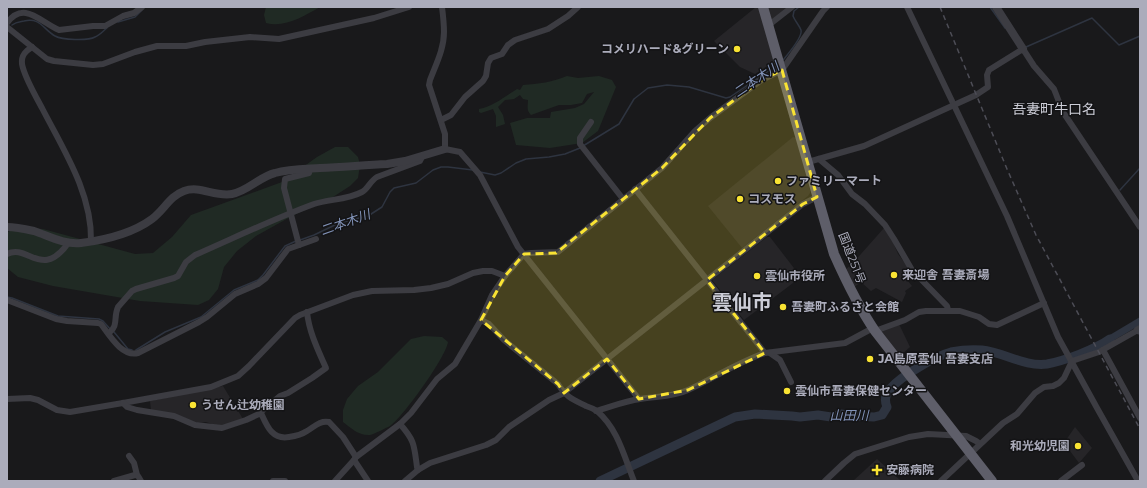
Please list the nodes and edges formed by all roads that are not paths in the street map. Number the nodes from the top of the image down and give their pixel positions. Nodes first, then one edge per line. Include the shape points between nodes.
1 (142, 7) edge
2 (409, 7) edge
3 (442, 7) edge
4 (578, 7) edge
5 (763, 7) edge
6 (792, 7) edge
7 (907, 7) edge
8 (996, 7) edge
9 (824, 8) edge
10 (7, 23) edge
11 (768, 25) junction
12 (7, 27) edge
13 (32, 47) junction
14 (1023, 49) junction
15 (780, 66) junction
16 (954, 106) junction
17 (441, 120) junction
18 (591, 122) dead end
19 (445, 149) junction
20 (422, 156) junction
21 (819, 159) junction
22 (808, 162) junction
23 (310, 169) junction
24 (635, 189) junction
25 (817, 197) junction
26 (623, 199) junction
27 (290, 213) junction
28 (7, 227) edge
29 (1140, 227) edge
30 (316, 239) dead end
31 (91, 241) junction
32 (69, 242) junction
33 (298, 242) junction
34 (7, 254) edge
35 (524, 254) junction
36 (505, 276) junction
37 (707, 280) junction
38 (7, 300) edge
39 (1044, 303) junction
40 (948, 310) junction
41 (307, 312) junction
42 (480, 320) junction
43 (874, 329) junction
44 (1139, 330) edge
45 (111, 331) junction
46 (1103, 350) junction
47 (768, 353) junction
48 (607, 359) junction
49 (1071, 360) junction
50 (791, 382) dead end
51 (564, 393) junction
52 (7, 399) edge
53 (639, 399) junction
54 (124, 403) junction
55 (596, 411) junction
56 (261, 413) junction
57 (1140, 418) edge
58 (400, 424) junction
59 (956, 436) junction
60 (980, 444) junction
61 (971, 454) junction
62 (129, 456) dead end
63 (355, 458) junction
64 (1082, 465) dead end
65 (418, 470) junction
66 (137, 475) junction
67 (632, 478) edge
68 (114, 481) edge
69 (141, 481) edge
70 (273, 481) edge
71 (285, 481) edge
72 (335, 481) edge
73 (368, 481) edge
74 (405, 481) edge
75 (825, 481) edge
76 (941, 481) edge
77 (992, 481) edge
78 (1061, 481) edge
79 (1138, 481) edge

1 - 10 street via 105,26 59,30 24,8
2 - 13 street via 374,18 279,39 250,37 186,46 157,46 103,64 54,61 47,59
3 - 17 street via 443,43 429,85
4 - 17 street via 548,29 515,40 502,54 491,58 483,81 465,97 451,115
5 - 11 highway, 国道251号
6 - 11 street
7 - 16 street
8 - 14 street
9 - 15 street
11 - 15 highway, 国道251号
12 - 13 street
13 - 31 street via 23,55 23,68 83,192 91,222
14 - 16 street via 989,70 986,75 987,89
14 - 29 street via 1054,89 1063,112
15 - 22 highway, 国道251号
15 - 24 street via 710,118 662,168
16 - 21 street via 864,146
16 - 39 street via 1007,216
17 - 19 street via 445,134
18 - 26 street via 579,142
19 - 20 street
19 - 35 street via 460,152 478,172
20 - 23 street via 387,164
20 - 27 street via 420,161 377,177 360,193 322,201
21 - 22 street
21 - 40 street via 838,175 852,194 885,225 912,270
22 - 25 highway, 国道251号
23 - 27 street via 308,173 284,180
23 - 31 street via 262,177 243,190 225,195 194,189 186,190 178,194 152,219 136,228
24 - 26 street
24 - 37 street
25 - 37 street via 803,204
25 - 43 highway, 国道251号 via 834,254 846,283
26 - 35 street via 558,252
27 - 33 street
27 - 45 street via 195,255 174,278 132,291 118,308
28 - 32 street
30 - 33 street
31 - 32 street
32 - 34 street via 51,259 38,259 18,252
33 - 45 street via 284,252 266,278 258,284 235,294 199,322 138,353 126,353
35 - 36 street
35 - 48 street
36 - 41 street via 492,271 482,271 430,288 372,291 353,295
36 - 42 street
37 - 47 street
37 - 48 street
38 - 45 street via 56,319 98,323
39 - 40 street via 998,325 989,324 970,313
39 - 49 street
40 - 43 street via 919,312 905,320
41 - 54 street via 295,318 238,376 211,387
41 - 56 street via 315,344 326,368 280,396
42 - 51 street via 489,324 504,340 558,384
42 - 58 street via 454,364 437,379
43 - 47 street via 845,343
43 - 59 highway, 国道251号
44 - 46 street
46 - 49 street
46 - 57 street
47 - 50 street via 780,360
47 - 53 street via 724,370 684,392
48 - 51 street
48 - 53 street
49 - 60 street via 1064,378 1059,383 1035,392 1017,414
49 - 79 street
51 - 55 street
51 - 65 street via 509,427 496,440 430,463
52 - 54 street via 22,397 38,400 63,412
53 - 55 street
54 - 56 street via 127,407 174,416 195,425 222,428
55 - 67 street via 612,427 619,440
56 - 63 street via 274,435 284,438 299,436 321,422 329,422 343,436
58 - 63 street
58 - 65 street via 413,442
59 - 60 street via 970,437
59 - 61 highway, 国道251号
59 - 75 street via 928,434 864,450 855,454
60 - 61 street
61 - 76 street
61 - 77 highway, 国道251号
62 - 66 street
63 - 72 street
63 - 73 street
64 - 78 street
65 - 74 street
66 - 68 street
66 - 69 street
70 - 71 street

